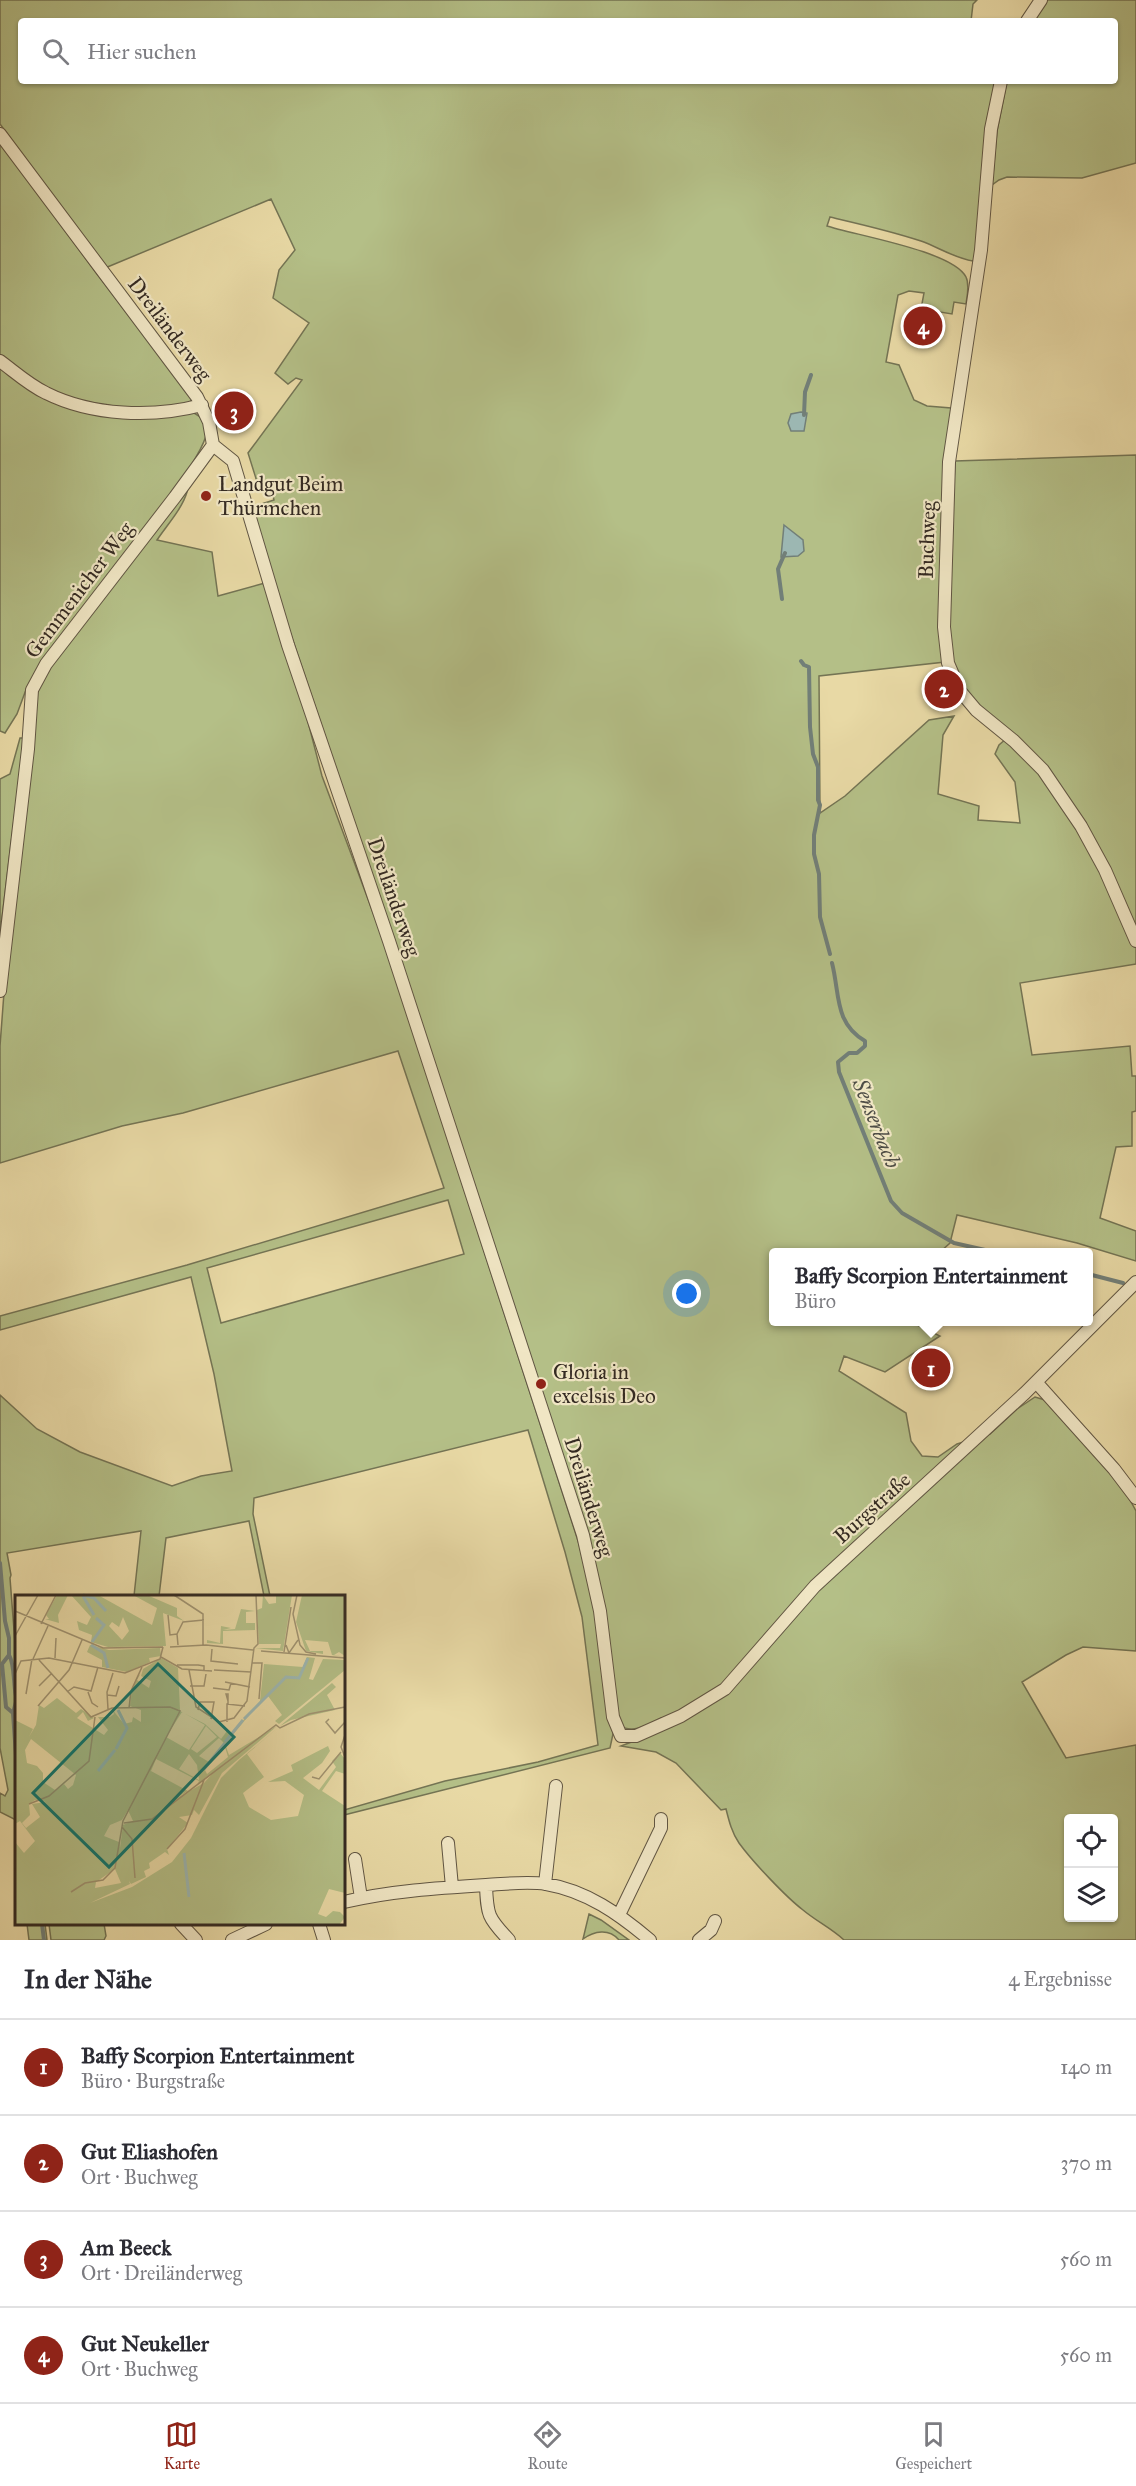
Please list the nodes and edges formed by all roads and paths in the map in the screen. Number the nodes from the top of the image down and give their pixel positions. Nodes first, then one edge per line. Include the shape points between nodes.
1 (1041, 0) edge
2 (1029, 18) edge
3 (1000, 84) edge
4 (0, 134) edge
5 (0, 361) edge
6 (202, 405) junction
7 (213, 445) junction
8 (1136, 941) edge
9 (0, 991) edge
10 (1136, 1282) edge
11 (1093, 1325) edge
12 (1092, 1326) edge
13 (1036, 1382) junction
14 (1136, 1498) edge
15 (621, 1736) joint
16 (555, 1786) dead end
17 (661, 1819) dead end
18 (448, 1843) dead end
19 (355, 1859) dead end
20 (545, 1884) junction
21 (486, 1885) junction
22 (453, 1887) junction
23 (361, 1898) junction
24 (345, 1902) edge
25 (619, 1915) junction
26 (715, 1921) dead end
27 (183, 1925) edge
28 (262, 1925) edge
29 (320, 1925) edge
30 (196, 1940) edge
31 (232, 1940) edge
32 (324, 1940) edge
33 (509, 1940) edge
34 (651, 1940) edge
35 (699, 1940) edge

1 - 2 street
3 - 8 street, Buchweg via 991,129 981,250 949,462 944,627 948,663 960,691 1043,770 1075,817 1105,870
4 - 6 street, Dreiländerweg
5 - 6 street via 47,394 94,408 144,412
6 - 7 street, Dreiländerweg
7 - 9 street, Gemmenicher Weg via 46,664 32,690
7 - 15 street, Dreiländerweg via 232,461 288,645 573,1504 600,1611 613,1717
10 - 11 street, Burgstraße
12 - 13 street, Burgstraße
13 - 14 street
13 - 15 street, Burgstraße via 815,1586 725,1689 681,1716 636,1736
16 - 20 street
17 - 25 street via 662,1828
18 - 22 street
19 - 23 street
20 - 21 street
20 - 25 street via 588,1897
21 - 22 street
21 - 33 street via 487,1912
22 - 23 street
23 - 24 street
25 - 34 street
26 - 35 street
27 - 30 street
28 - 31 street
29 - 32 street

